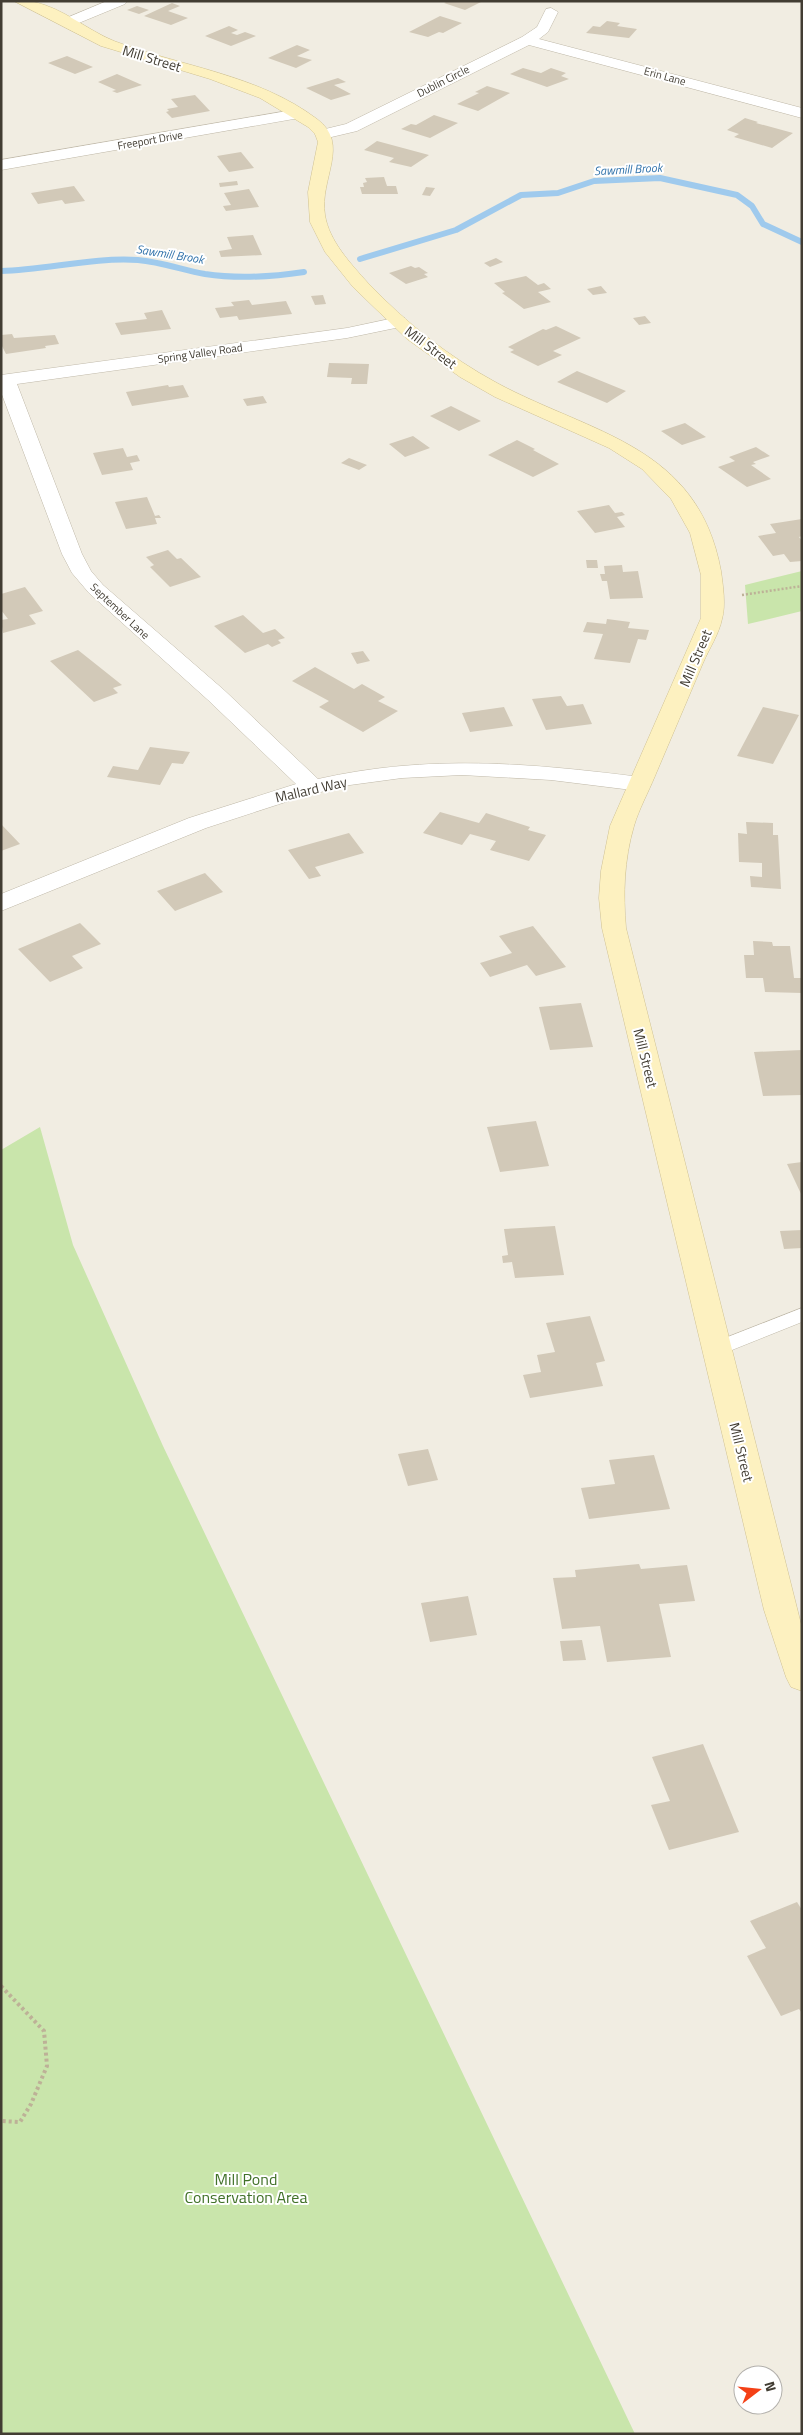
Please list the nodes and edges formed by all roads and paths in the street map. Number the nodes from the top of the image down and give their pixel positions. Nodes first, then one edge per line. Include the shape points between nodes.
1 (21, 1) edge
2 (120, 1) edge
3 (552, 12) dead end
4 (69, 22) junction
5 (528, 40) junction
6 (802, 113) edge
7 (299, 114) junction
8 (323, 134) junction
9 (1, 165) edge
10 (398, 322) junction
11 (4, 381) edge
12 (802, 586) edge
13 (714, 600) junction
14 (640, 784) junction
15 (313, 787) junction
16 (1, 903) edge
17 (802, 1315) edge
18 (717, 1349) junction
19 (802, 1678) edge
20 (1, 1986) edge
21 (1, 2122) edge

1 - 4 street, Mill Street
2 - 4 street
3 - 5 street, Dublin Circle via 543,29
4 - 7 street, Mill Street via 113,46 261,92
5 - 6 street, Erin Lane
5 - 8 street, Dublin Circle via 351,128
7 - 8 street, Mill Street
7 - 9 street, Freeport Drive
8 - 10 street, Mill Street via 326,146 316,196 318,224 336,254
10 - 11 street, Spring Valley Road via 348,333
10 - 13 street, Mill Street via 446,360 482,383 613,444 638,457 658,473 687,509 703,539 712,569
11 - 15 street, September Lane via 82,573
12 - 13 path
13 - 14 street, Mill Street via 706,636
14 - 15 street, Mallard Way via 486,768 402,771
14 - 18 street, Mill Street via 622,826 613,871 614,928
15 - 16 street, Mallard Way via 203,821
17 - 18 lane
18 - 19 street, Mill Street via 780,1610
20 - 21 path via 44,2031 48,2066 20,2122

